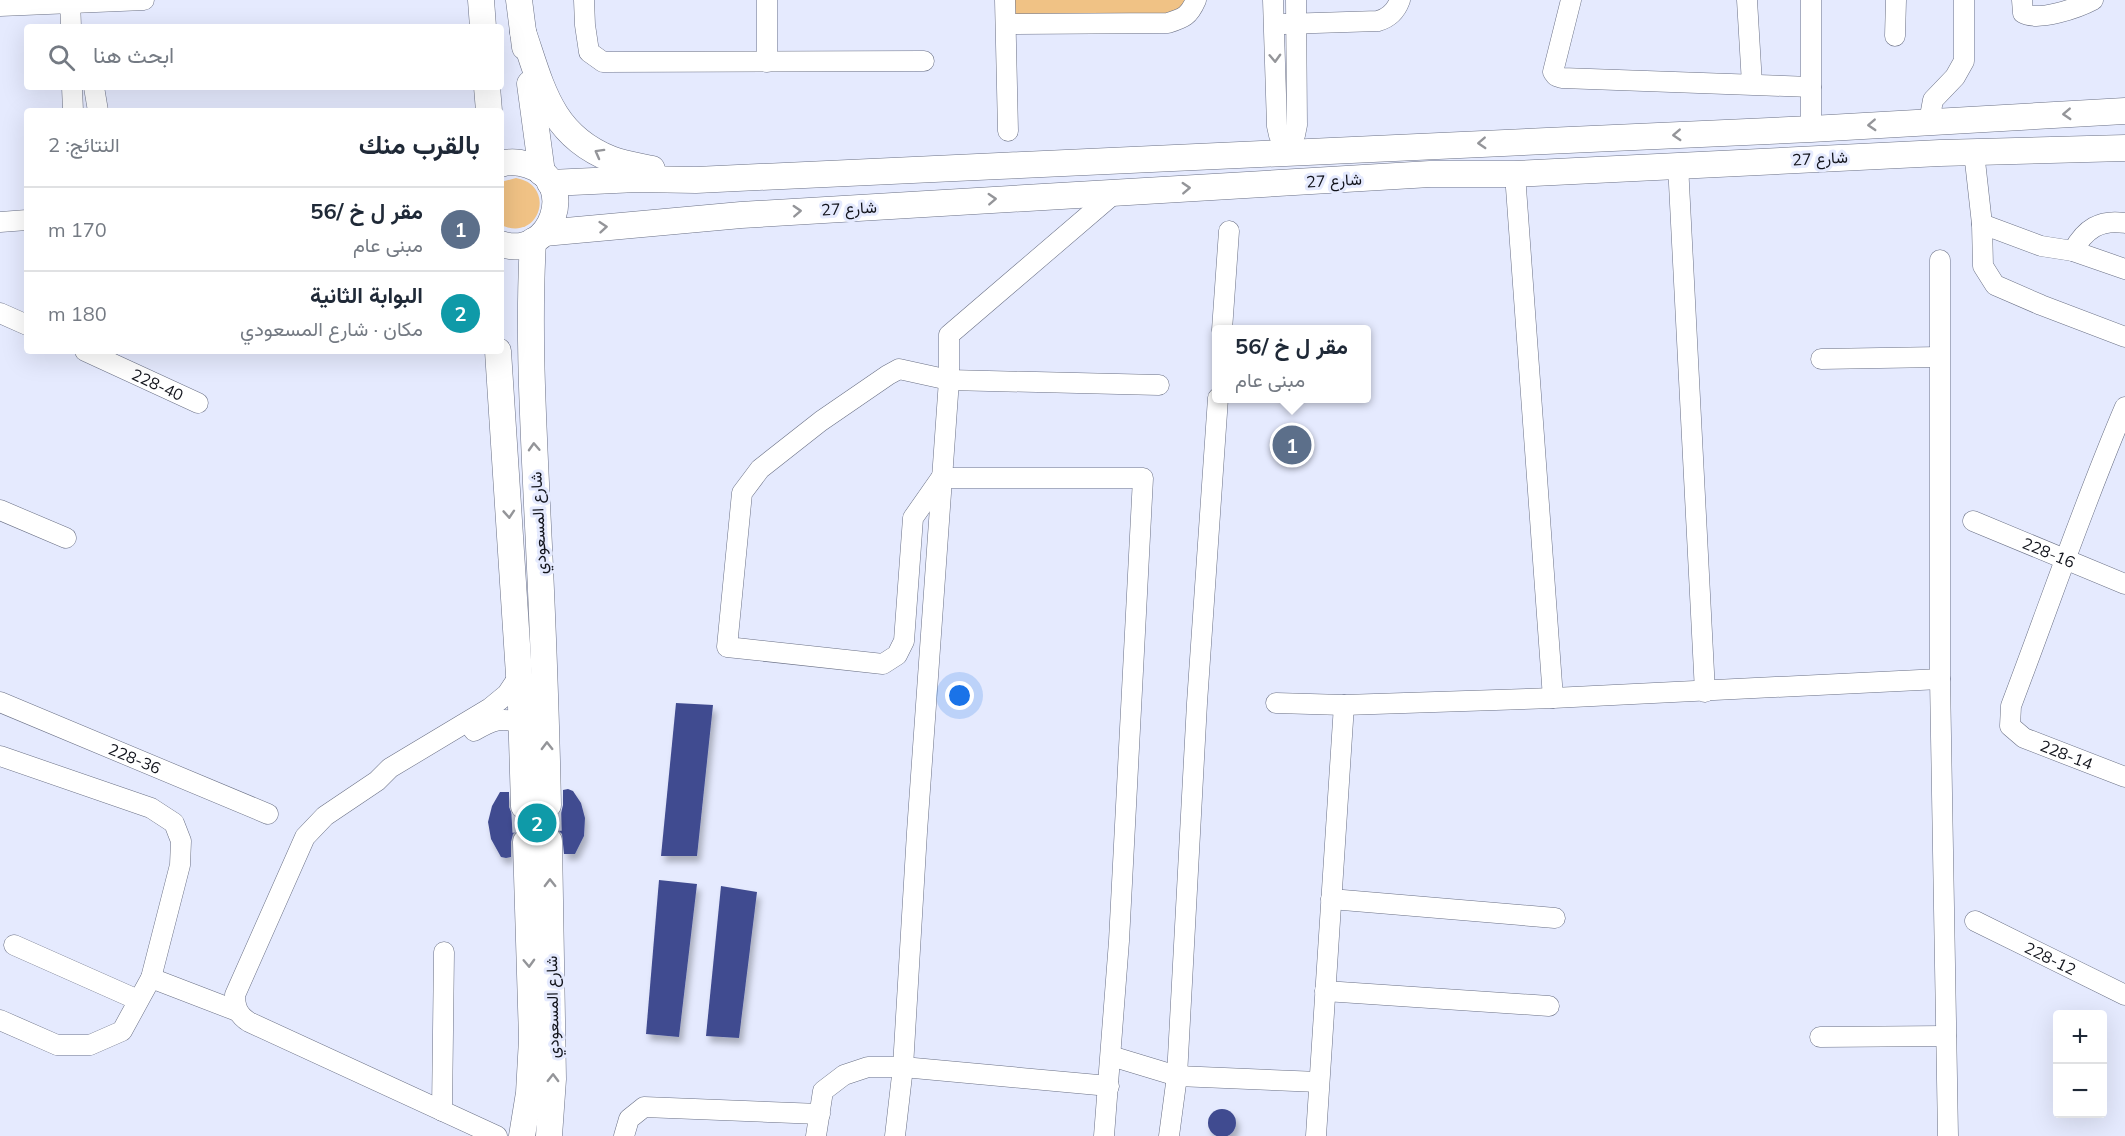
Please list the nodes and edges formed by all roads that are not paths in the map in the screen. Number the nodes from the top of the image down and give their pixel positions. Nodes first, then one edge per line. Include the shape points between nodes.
1 (144, 0) edge
2 (481, 0) edge
3 (519, 0) edge
4 (584, 0) edge
5 (767, 0) edge
6 (1005, 0) edge
7 (1196, 0) edge
8 (1273, 0) edge
9 (1296, 0) edge
10 (1400, 0) edge
11 (1572, 0) edge
12 (1747, 0) edge
13 (1811, 0) edge
14 (1896, 0) edge
15 (1964, 0) edge
16 (2022, 0) edge
17 (2093, 0) edge
18 (70, 2) edge
19 (0, 6) edge
20 (2061, 6) edge
21 (71, 24) edge
22 (77, 24) edge
23 (483, 24) edge
24 (1006, 24) junction
25 (1274, 24) junction
26 (1296, 24) junction
27 (523, 32) junction
28 (1895, 36) dead end
29 (924, 61) dead end
30 (767, 62) junction
31 (1752, 84) junction
32 (1811, 87) junction
33 (72, 90) edge
34 (94, 90) edge
35 (487, 90) edge
36 (73, 108) edge
37 (98, 108) edge
38 (489, 108) edge
39 (2125, 111) edge
40 (1929, 122) junction
41 (1811, 129) junction
42 (1008, 131) dead end
43 (1428, 146) junction
44 (2125, 148) edge
45 (1974, 152) junction
46 (1287, 153) junction
47 (504, 164) edge
48 (1678, 164) junction
49 (1430, 174) junction
50 (1515, 174) junction
51 (546, 178) junction
52 (696, 180) junction
53 (1289, 182) junction
54 (1116, 192) junction
55 (24, 220) edge
56 (0, 222) edge
57 (2125, 223) edge
58 (1982, 224) junction
59 (1229, 231) dead end
60 (539, 237) junction
61 (504, 244) edge
62 (2073, 251) junction
63 (1940, 260) dead end
64 (2125, 269) edge
65 (0, 313) edge
66 (24, 324) edge
67 (1222, 325) edge
68 (2125, 337) edge
69 (92, 354) edge
70 (498, 354) edge
71 (1939, 357) junction
72 (1821, 359) dead end
73 (949, 380) junction
74 (1159, 385) dead end
75 (198, 403) dead end
76 (1218, 403) edge
77 (2125, 407) edge
78 (941, 478) junction
79 (0, 510) edge
80 (1972, 521) dead end
81 (66, 538) dead end
82 (2066, 560) junction
83 (2125, 584) edge
84 (519, 676) junction
85 (1940, 679) junction
86 (1705, 692) junction
87 (1552, 698) junction
88 (0, 702) edge
89 (1276, 703) dead end
90 (1344, 705) junction
91 (522, 725) junction
92 (0, 756) edge
93 (2125, 777) edge
94 (377, 781) junction
95 (268, 814) dead end
96 (1331, 899) junction
97 (1555, 918) dead end
98 (1975, 921) dead end
99 (14, 945) dead end
100 (444, 952) dead end
101 (151, 978) junction
102 (1325, 991) junction
103 (2125, 995) edge
104 (138, 1000) junction
105 (1549, 1006) dead end
106 (237, 1011) junction
107 (0, 1020) edge
108 (1946, 1036) junction
109 (1820, 1037) dead end
110 (1111, 1056) junction
111 (903, 1066) junction
112 (1177, 1076) junction
113 (1319, 1082) junction
114 (1109, 1086) junction
115 (442, 1111) junction
116 (820, 1114) junction
117 (497, 1136) edge
118 (522, 1136) edge
119 (549, 1136) edge
120 (624, 1136) edge
121 (816, 1136) edge
122 (895, 1136) edge
123 (1104, 1136) edge
124 (1169, 1136) edge
125 (1316, 1136) edge
126 (1948, 1136) edge

1 - 18 street
2 - 23 main road
3 - 27 main road
4 - 30 street via 589,52 603,62
5 - 30 street
6 - 24 street
7 - 24 street via 1184,18 1168,23
8 - 25 street
9 - 26 street
10 - 26 street via 1389,16 1378,21
11 - 31 street via 1555,58 1556,76
12 - 31 street
13 - 32 street
14 - 28 street
15 - 40 street via 1964,60 1955,77 1933,100
16 - 20 street via 2023,13 2033,16
17 - 20 street
18 - 19 street
18 - 21 street
18 - 22 street
24 - 42 street
25 - 26 street
25 -> 46 street via 1277,126
26 - 46 street via 1297,125
27 - 51 main road
52 -> 27 main road via 600,155 564,127 550,109
29 - 30 street
31 - 32 street
32 - 41 street
33 - 36 street
34 - 37 street
35 - 38 main road
39 -> 40 main road, شارع 27
40 -> 41 main road, شارع 27
41 -> 43 main road, شارع 27
43 - 46 main road, شارع 27
43 - 49 main road
44 - 45 main road, شارع 27
45 - 48 main road, شارع 27
45 - 58 street
46 - 52 main road, شارع 27
46 - 53 main road
47 - 51 main road via 531,165
48 - 50 main road, شارع 27
48 - 86 street
49 - 50 main road, شارع 27
49 - 53 main road, شارع 27
50 - 87 street
51 - 52 main road, شارع 27
51 - 60 main road via 555,195 556,209
54 -> 53 main road, شارع 27
60 -> 54 main road, شارع 27 via 741,215
54 - 73 street via 949,335
55 - 56 street
57 - 62 street via 2113,221 2093,226
58 - 62 street via 2041,246
58 - 68 street via 1983,266 1995,285
59 - 67 street
60 - 61 main road, شارع 27 via 519,246
91 -> 60 main road, شارع المسعودي via 536,805 546,691 531,374 531,286
62 - 64 street
63 - 71 street
65 - 66 street
69 - 75 street, 228-40
70 -> 84 main road, شارع المسعودي
71 - 72 street
71 - 85 street
73 - 74 street
73 - 78 street
73 - 78 street via 899,369 842,405 760,469 742,493 727,647 883,664 897,655 904,641 913,518
76 - 112 street
77 - 82 street
78 - 110 street via 1143,478
78 - 111 street
79 - 81 street
80 - 82 street, 228-16
82 - 83 street, 228-16
82 - 93 street, 228-14 via 2011,706 2010,726 2024,738
84 - 91 main road, شارع المسعودي
84 - 94 street via 499,701 390,768
85 - 86 street
85 - 108 street
86 - 87 street
87 - 90 street
88 - 95 street, 228-36
89 - 90 street
90 - 96 street
91 - 94 street via 509,720 489,722 394,777
92 - 101 street via 151,808 174,823 181,841 180,865
94 - 106 street via 325,816 305,837 235,994
96 - 97 street
96 - 102 street
98 - 103 street, 228-12
99 - 104 street
100 - 115 street
101 - 104 street
101 - 106 street
102 - 105 street
102 - 113 street
104 - 107 street via 122,1030 90,1045 57,1045
106 - 115 street via 249,1022
108 - 109 street
108 - 126 street
110 - 112 street
110 - 114 street
111 - 114 street
111 - 116 street via 868,1067 844,1075 823,1091
111 - 122 street
112 - 113 street
112 - 124 street
113 - 125 street
114 - 123 street
115 - 117 street
116 - 120 street via 644,1107 629,1119
116 - 121 street
119 -> 118 main road, شارع المسعودي via 553,1079 537,841 532,1039

